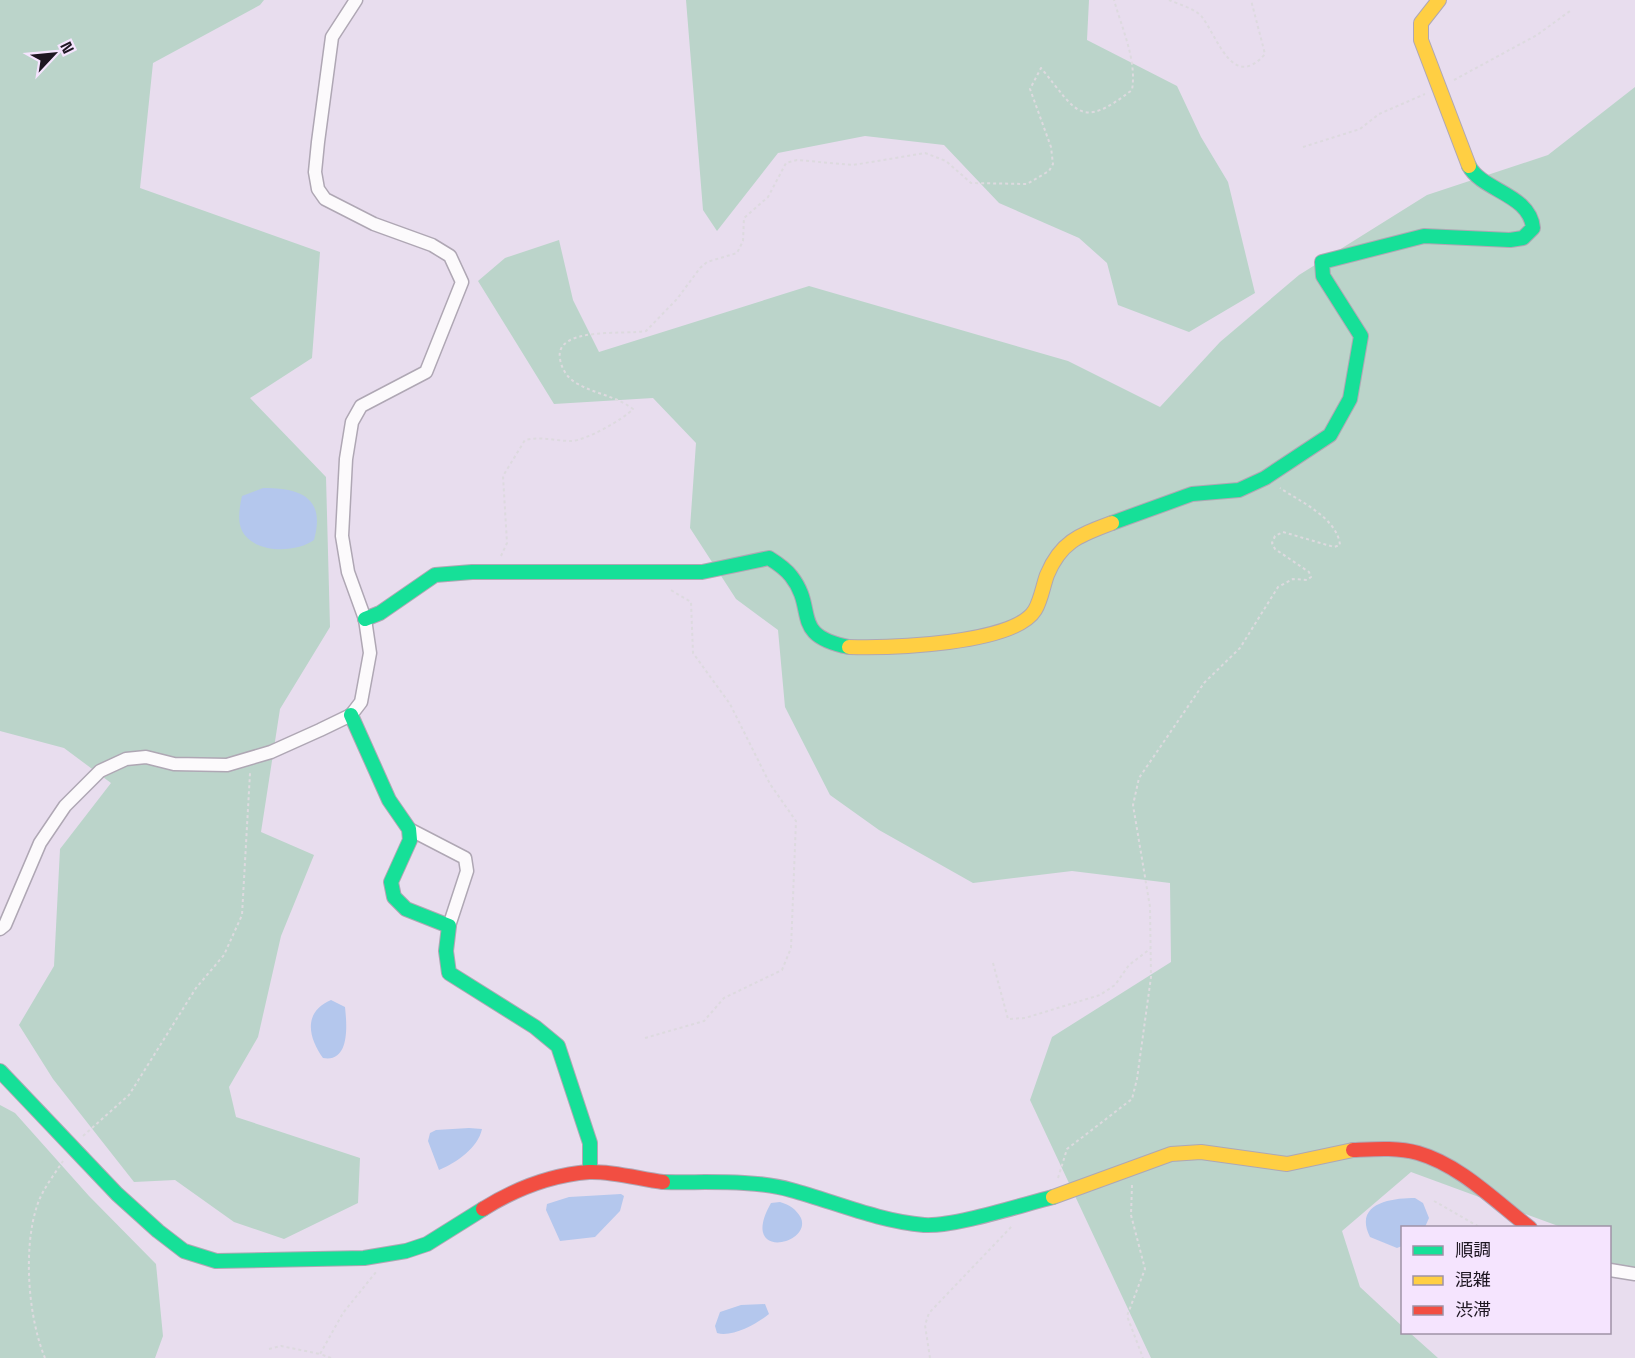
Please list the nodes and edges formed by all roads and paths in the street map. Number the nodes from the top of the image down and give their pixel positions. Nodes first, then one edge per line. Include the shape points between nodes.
1 (356, 0) edge
2 (1114, 0) edge
3 (1169, 0) edge
4 (1251, 0) edge
5 (1439, 0) edge
6 (1570, 11) dead end
7 (1438, 88) junction
8 (1303, 147) dead end
9 (1265, 478) junction
10 (490, 572) junction
11 (660, 585) dead end
12 (365, 619) junction
13 (351, 716) junction
14 (250, 758) junction
15 (409, 829) junction
16 (449, 926) junction
17 (0, 930) edge
18 (1150, 949) junction
19 (993, 963) dead end
20 (645, 1038) dead end
21 (0, 1071) edge
22 (71, 1146) junction
23 (1135, 1168) junction
24 (590, 1172) junction
25 (1055, 1197) junction
26 (1434, 1201) dead end
27 (1036, 1202) junction
28 (1479, 1226) edge
29 (1529, 1226) edge
30 (391, 1254) junction
31 (1611, 1270) edge
32 (1635, 1274) edge
33 (268, 1349) dead end
34 (320, 1354) junction
35 (45, 1358) edge
36 (331, 1358) edge
37 (930, 1358) edge
38 (1143, 1358) edge

1 - 12 street via 332,37 315,172 318,189 325,199 374,224 432,245 450,256 462,282 426,372 360,406 352,422 342,536 348,572
2 - 10 path via 1130,54 1132,90 1088,115 1077,111 1041,68 1029,89 1051,147 1053,164 1049,171 1027,183 981,184 970,183 946,161 925,153 853,165 797,160 786,163 768,197 744,218 743,241 737,254 707,262 646,331 575,335 563,345 559,357 566,375 633,409 627,416 579,440 525,440 503,476 507,543
3 - 4 path via 1201,15 1214,41 1233,63 1242,67 1256,64 1265,54
5 - 7 street via 1421,23 1421,40
6 - 7 path via 1537,35
7 - 8 path via 1379,114 1360,129
7 - 9 street via 1470,170 1523,207 1532,218 1533,228 1523,238 1510,240 1424,236 1322,262 1323,276 1361,336 1350,399 1330,435
9 - 10 street via 1239,490 1192,494 1081,534 1061,549 1035,611 1021,624 1004,632 941,642 872,648 828,642 815,635 810,626 794,578 769,558 702,572
9 - 18 path via 1325,519 1339,532 1341,544 1334,547 1283,532 1275,536 1275,549 1311,577 1293,579 1278,587 1240,648 1204,683 1139,778 1133,805 1150,907
10 - 12 street via 435,574 380,613
11 - 20 path via 691,602 693,653 730,704 770,784 796,821 794,900 791,948 782,970 724,998 704,1021
12 - 13 street via 370,652 361,702
13 - 14 street
13 - 15 street via 389,800
14 - 17 street via 227,765 174,764 146,757 126,759 100,771 65,806 40,843 6,925
14 - 22 path via 242,915 224,955 196,988 129,1095
15 - 16 street via 465,858 466,871
15 - 16 street via 410,840 391,882 394,897 406,909
16 - 24 street via 449,973 558,1046 590,1143
18 - 19 path via 1101,995 1025,1018 1008,1019
18 - 25 path via 1142,1053 1132,1099 1067,1149
21 - 22 street
22 - 30 street via 158,1231 200,1258 284,1260
22 - 35 path via 37,1204 31,1231 28,1267 37,1340
23 - 25 street
23 - 29 street via 1171,1154 1201,1152 1287,1164 1352,1150 1390,1149 1448,1166
23 - 38 path via 1131,1215 1145,1269 1127,1316
24 - 27 street via 663,1182 789,1189 848,1209 926,1225
24 - 30 street via 538,1182 504,1196 427,1244
25 - 27 street
26 - 28 path
27 - 37 path via 930,1313 925,1325
30 - 34 path via 343,1313
31 - 32 street
33 - 34 path via 281,1346
34 - 36 path

